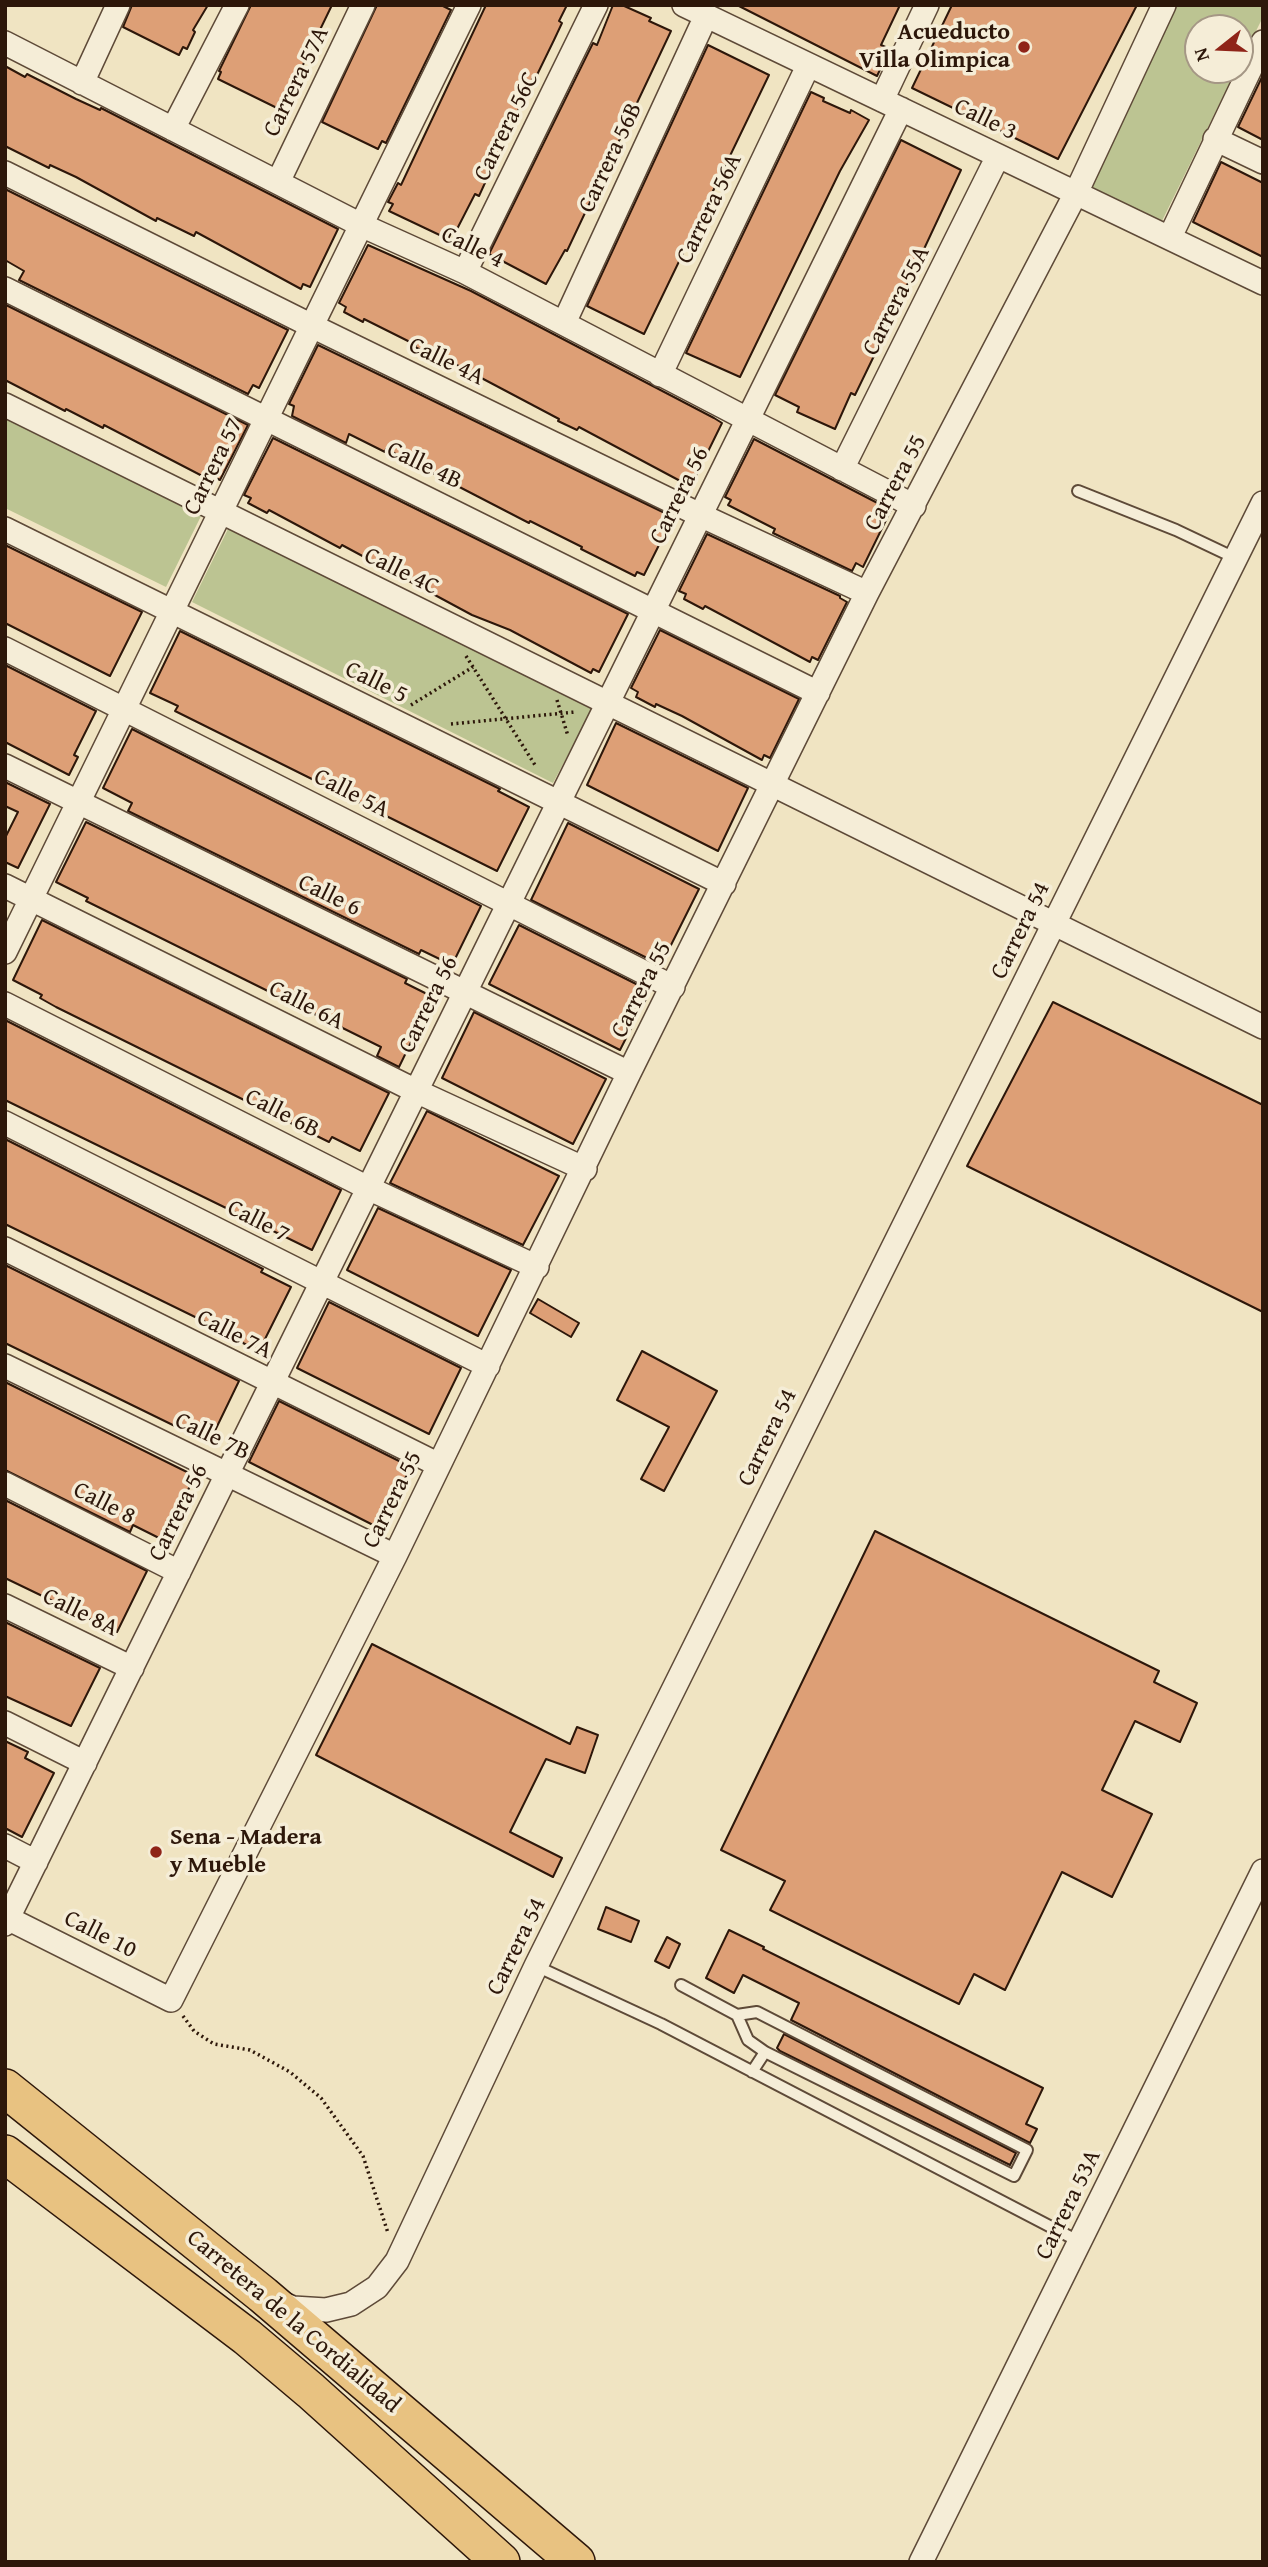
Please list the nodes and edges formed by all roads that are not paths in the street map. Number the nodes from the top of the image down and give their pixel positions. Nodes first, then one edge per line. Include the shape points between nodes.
1 (118, 5) edge
2 (237, 5) edge
3 (363, 5) edge
4 (469, 5) edge
5 (596, 5) edge
6 (684, 5) edge
7 (928, 5) edge
8 (1164, 5) edge
9 (706, 16) junction
10 (5, 43) edge
11 (1262, 45) edge
12 (808, 66) junction
13 (82, 83) junction
14 (892, 105) junction
15 (173, 129) junction
16 (1215, 139) junction
17 (998, 156) junction
18 (1263, 162) edge
19 (5, 173) edge
20 (278, 182) junction
21 (1076, 193) junction
22 (361, 225) junction
23 (1170, 237) junction
24 (465, 272) junction
25 (1263, 283) edge
26 (5, 289) edge
27 (564, 323) junction
28 (312, 326) junction
29 (660, 375) junction
30 (5, 405) edge
31 (267, 418) junction
32 (747, 421) junction
33 (842, 469) junction
34 (1078, 491) dead end
35 (1263, 503) edge
36 (914, 506) junction
37 (221, 512) junction
38 (700, 515) junction
39 (5, 529) edge
40 (1236, 558) junction
41 (867, 593) junction
42 (654, 610) junction
43 (172, 612) junction
44 (5, 649) edge
45 (818, 692) junction
46 (608, 703) junction
47 (125, 708) junction
48 (5, 766) edge
49 (773, 785) junction
50 (78, 803) junction
51 (558, 803) junction
52 (724, 884) junction
53 (5, 886) edge
54 (31, 898) junction
55 (508, 905) junction
56 (1054, 923) junction
57 (5, 952) edge
58 (673, 987) junction
59 (466, 991) junction
60 (5, 1004) edge
61 (1263, 1027) edge
62 (629, 1073) junction
63 (416, 1091) junction
64 (5, 1123) edge
65 (584, 1169) junction
66 (369, 1188) junction
67 (5, 1248) edge
68 (537, 1266) junction
69 (321, 1284) junction
70 (5, 1366) edge
71 (488, 1366) junction
72 (272, 1383) junction
73 (439, 1465) junction
74 (228, 1474) junction
75 (5, 1484) edge
76 (395, 1556) junction
77 (179, 1572) junction
78 (5, 1606) edge
79 (132, 1668) junction
80 (5, 1723) edge
81 (85, 1763) junction
82 (5, 1846) edge
83 (36, 1862) junction
84 (1263, 1871) edge
85 (6, 1920) edge
86 (536, 1966) junction
87 (681, 1985) dead end
88 (171, 2000) joint
89 (737, 2015) junction
90 (765, 2052) junction
91 (752, 2072) junction
92 (5, 2088) edge
93 (5, 2154) edge
94 (1080, 2242) junction
95 (263, 2295) junction
96 (501, 2562) edge
97 (576, 2562) edge
98 (921, 2562) edge

1 - 13 street
2 - 15 street
3 - 20 street, Carrera 57A
4 - 22 street, Carrera 57
5 - 24 street, Carrera 56C
6 - 9 street, Calle 3
7 - 14 street, Carrera 56
8 - 21 street, Carrera 55
9 - 12 street, Calle 3
9 - 27 street, Carrera 56B
10 - 13 street, Calle 4
11 - 16 street
12 - 14 street, Calle 3
12 - 29 street, Carrera 56A
13 - 15 street, Calle 4
14 - 17 street, Calle 3
14 - 32 street, Carrera 56
15 - 20 street, Calle 4
16 - 18 street
16 - 23 street
17 - 21 street, Calle 3
17 - 33 street, Carrera 55A
19 - 28 street, Calle 4A
20 - 22 street, Calle 4
21 - 23 street, Calle 3
21 - 36 street, Carrera 55
22 - 24 street, Calle 4
22 - 28 street, Carrera 57
23 - 25 street, Calle 3
24 - 27 street, Calle 4
26 - 31 street, Calle 4B
27 - 29 street, Calle 4
28 - 31 street, Carrera 57
28 - 38 street, Calle 4A
29 - 32 street, Calle 4
30 - 37 street, Calle 4C
31 - 37 street, Carrera 57
31 - 42 street, Calle 4B
32 - 33 street, Calle 4
32 - 38 street, Carrera 56
33 - 36 street, Calle 4
34 - 40 lane
35 - 40 street, Carrera 54
36 - 41 street, Carrera 55
37 - 43 street, Carrera 57
37 - 46 street, Calle 4C
38 - 41 street, Calle 4A
38 - 42 street, Carrera 56
39 - 43 street, Calle 5
40 - 56 street, Carrera 54
41 - 45 street, Carrera 55
42 - 45 street, Calle 4B
42 - 46 street, Carrera 56
43 - 47 street, Carrera 57
43 - 51 street, Calle 5
44 - 47 street, Calle 5A
45 - 49 street, Carrera 55
46 - 49 street, Calle 4C
46 - 51 street, Carrera 56
47 - 50 street, Carrera 57
47 - 55 street, Calle 5A
48 - 50 street, Calle 6
49 - 52 street, Carrera 55
49 - 56 street, Calle 4C
50 - 54 street, Carrera 57
50 - 59 street, Calle 6
51 - 52 street, Calle 5
51 - 55 street, Carrera 56
52 - 58 street, Carrera 55
53 - 54 street, Calle 6A
54 - 57 street, Carrera 57
54 - 63 street, Calle 6A
55 - 58 street, Calle 5A
55 - 59 street, Carrera 56
56 - 61 street, Calle 4C
56 - 86 street, Carrera 54
58 - 62 street, Carrera 55
59 - 62 street, Calle 6
59 - 63 street, Carrera 56
60 - 66 street, Calle 6B
62 - 65 street, Carrera 55
63 - 65 street, Calle 6A
63 - 66 street, Carrera 56
64 - 69 street, Calle 7
65 - 68 street, Carrera 55
66 - 68 street, Calle 6B
66 - 69 street, Carrera 56
67 - 72 street, Calle 7A
68 - 71 street, Carrera 55
69 - 71 street, Calle 7
69 - 72 street, Carrera 56
70 - 74 street, Calle 7B
71 - 73 street, Carrera 55
72 - 73 street, Calle 7A
72 - 74 street, Carrera 56
73 - 76 street, Carrera 55
74 - 76 street, Calle 7B
74 - 77 street, Carrera 56
75 - 77 street, Calle 8
76 - 88 street, Carrera 55
77 - 79 street, Carrera 56
78 - 79 street, Calle 8A
79 - 81 street, Carrera 56
80 - 81 street
81 - 83 street, Carrera 56
82 - 83 street
83 - 85 street, Carrera 56
84 - 94 street, Carrera 53A
85 - 88 street, Calle 10
86 - 91 lane via 630,2008
86 - 95 street, Carrera 54 via 397,2261 377,2287 351,2304 326,2311 293,2308
87 - 89 lane
89 - 90 lane via 748,2040
89 - 90 lane via 757,2012 1027,2150 1014,2176
90 - 91 lane
91 - 94 lane
92 - 95 highway, Carretera de la Cordialidad
93 - 96 highway, Carretera de la Cordialidad via 247,2337
94 - 98 street, Carrera 53A
95 - 97 highway, Carretera de la Cordialidad

